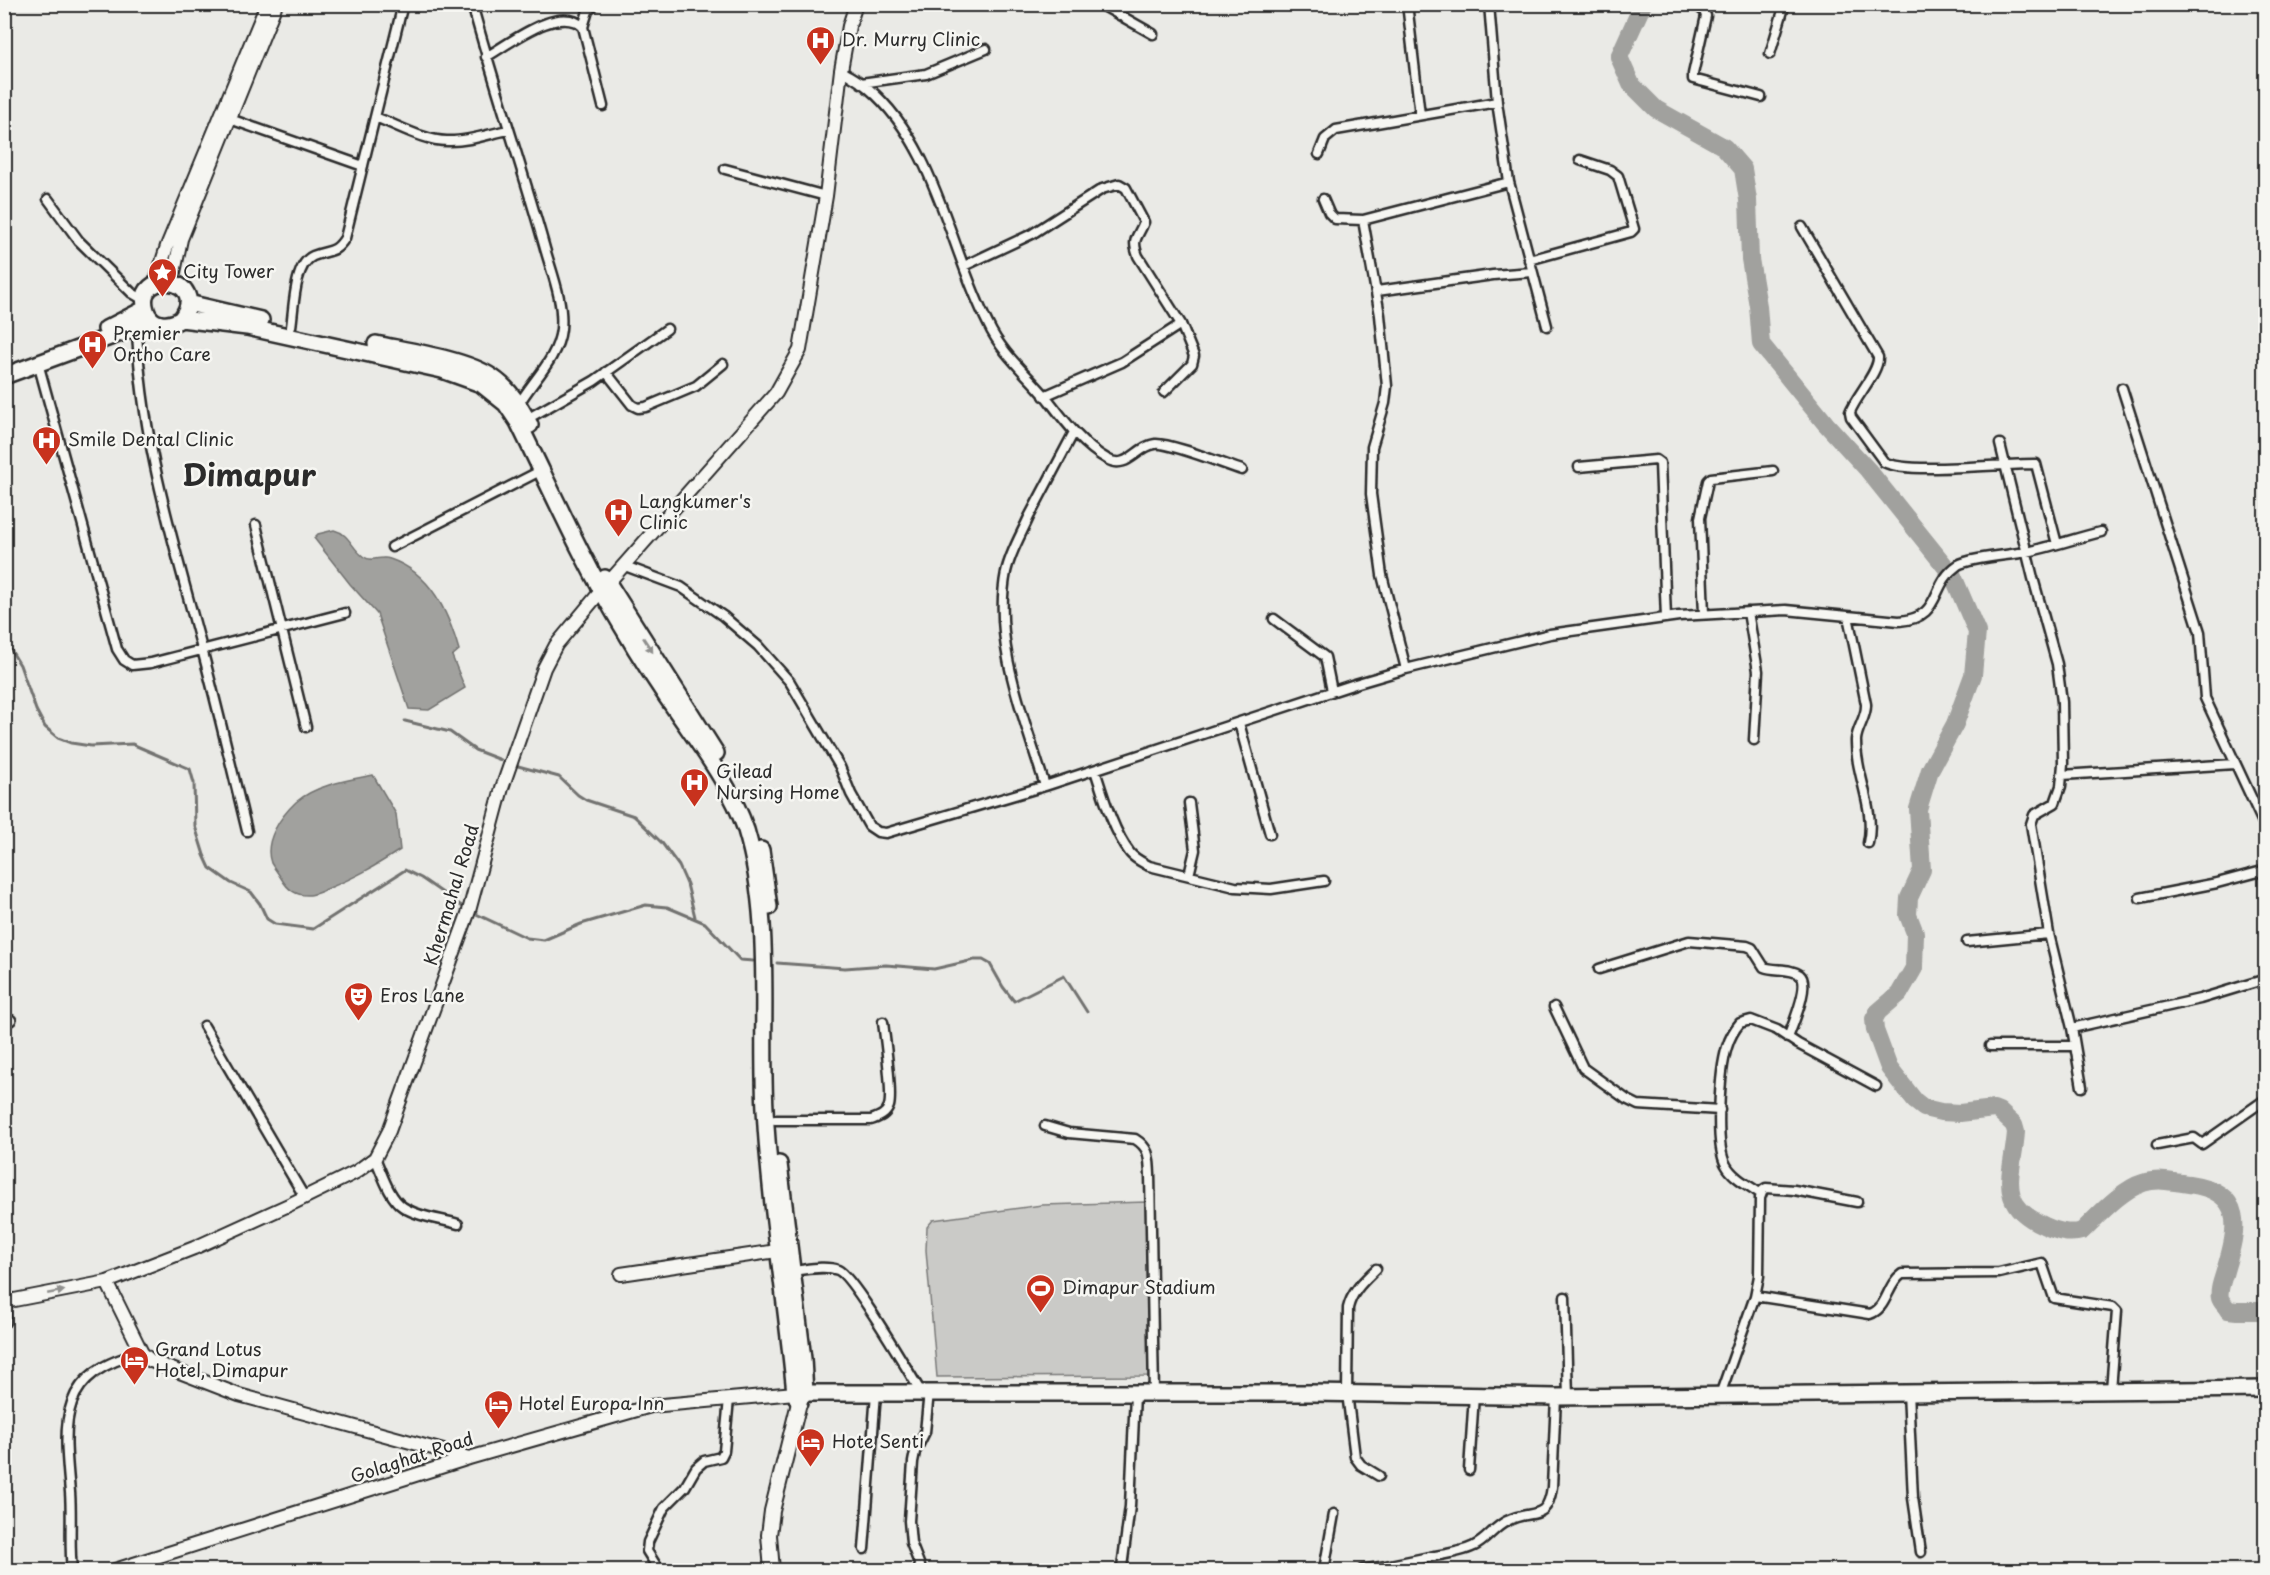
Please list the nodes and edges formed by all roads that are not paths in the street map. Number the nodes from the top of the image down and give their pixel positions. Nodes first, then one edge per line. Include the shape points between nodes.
1 (267, 4) edge
2 (276, 4) edge
3 (404, 4) edge
4 (472, 4) edge
5 (595, 4) edge
6 (856, 4) edge
7 (1100, 4) edge
8 (1410, 4) edge
9 (1489, 4) edge
10 (1695, 4) edge
11 (1785, 4) edge
12 (583, 27) junction
13 (1153, 34) dead end
14 (986, 49) dead end
15 (1770, 54) dead end
16 (486, 57) junction
17 (842, 70) junction
18 (861, 83) junction
19 (1761, 96) dead end
20 (1497, 102) junction
21 (603, 106) dead end
22 (1420, 115) junction
23 (375, 117) junction
24 (230, 119) junction
25 (508, 130) junction
26 (1319, 154) dead end
27 (1580, 160) dead end
28 (363, 166) junction
29 (725, 169) dead end
30 (1509, 182) junction
31 (826, 195) junction
32 (48, 199) dead end
33 (1323, 200) dead end
34 (1363, 220) junction
35 (1802, 227) dead end
36 (1529, 260) junction
37 (964, 266) junction
38 (1532, 272) junction
39 (172, 282) junction
40 (155, 284) junction
41 (1377, 291) junction
42 (188, 303) junction
43 (147, 310) junction
44 (181, 319) junction
45 (1181, 324) junction
46 (1547, 326) dead end
47 (137, 327) junction
48 (291, 327) junction
49 (667, 329) dead end
50 (38, 363) junction
51 (723, 364) dead end
52 (4, 367) edge
53 (606, 372) junction
54 (4, 376) edge
55 (2122, 388) dead end
56 (1164, 392) dead end
57 (1044, 396) junction
58 (519, 404) junction
59 (527, 419) junction
60 (1074, 432) junction
61 (2000, 444) dead end
62 (2005, 466) junction
63 (1579, 467) dead end
64 (542, 470) junction
65 (1242, 470) dead end
66 (1773, 471) dead end
67 (256, 525) dead end
68 (2101, 532) dead end
69 (2057, 544) junction
70 (392, 547) dead end
71 (2026, 552) junction
72 (625, 566) junction
73 (604, 587) junction
74 (1748, 612) junction
75 (345, 613) dead end
76 (1704, 614) junction
77 (1848, 616) junction
78 (1666, 618) junction
79 (1274, 619) dead end
80 (281, 629) junction
81 (202, 649) junction
82 (1406, 669) junction
83 (1332, 691) junction
84 (1239, 723) junction
85 (306, 727) dead end
86 (1754, 740) dead end
87 (2235, 764) junction
88 (1095, 770) junction
89 (2062, 775) junction
90 (1045, 786) junction
91 (1190, 803) dead end
92 (2265, 829) edge
93 (247, 831) dead end
94 (1270, 834) dead end
95 (1868, 843) dead end
96 (2265, 870) edge
97 (1189, 875) junction
98 (1324, 881) dead end
99 (2140, 898) dead end
100 (2049, 934) junction
101 (1967, 942) dead end
102 (1599, 969) dead end
103 (2265, 979) edge
104 (1554, 1008) dead end
105 (883, 1022) dead end
106 (204, 1026) dead end
107 (2072, 1028) junction
108 (1788, 1038) junction
109 (1990, 1046) dead end
110 (2075, 1046) junction
111 (1876, 1086) dead end
112 (2082, 1087) dead end
113 (2265, 1099) edge
114 (1720, 1110) junction
115 (775, 1120) junction
116 (1045, 1126) dead end
117 (2157, 1145) dead end
118 (375, 1158) junction
119 (1761, 1194) junction
120 (305, 1197) junction
121 (1857, 1202) dead end
122 (458, 1224) dead end
123 (777, 1251) junction
124 (1376, 1269) dead end
125 (791, 1271) junction
126 (621, 1274) dead end
127 (107, 1282) junction
128 (1755, 1296) junction
129 (1565, 1297) dead end
130 (4, 1302) edge
131 (4, 1321) edge
132 (142, 1353) junction
133 (2265, 1389) edge
134 (2111, 1390) junction
135 (925, 1392) junction
136 (1908, 1392) junction
137 (876, 1393) junction
138 (1347, 1393) junction
139 (1135, 1394) junction
140 (1154, 1394) junction
141 (1474, 1395) junction
142 (1720, 1395) junction
143 (800, 1396) junction
144 (1562, 1397) junction
145 (729, 1399) junction
146 (469, 1458) junction
147 (1469, 1470) dead end
148 (1379, 1476) dead end
149 (1334, 1514) dead end
150 (864, 1549) dead end
151 (1921, 1552) dead end
152 (921, 1566) dead end
153 (657, 1567) dead end
154 (1122, 1567) dead end
155 (72, 1570) edge
156 (115, 1570) edge
157 (772, 1570) edge
158 (1324, 1570) edge
159 (1362, 1570) edge

1 - 40 street
2 - 24 street
3 - 23 street
4 - 16 street
5 - 12 street
6 - 17 street, Khermahal Road
7 - 13 street
8 - 22 street
9 - 20 street
10 - 19 street via 1706,16 1693,79
11 - 15 street
12 - 16 street via 569,18 557,19
12 - 21 street
14 - 18 street via 926,74
16 - 25 street
17 - 18 street
17 - 31 street, Khermahal Road
18 - 37 street via 908,135 937,193
20 - 22 street
20 - 30 street
22 - 26 street via 1336,130 1324,139
23 - 25 street via 445,141
23 - 28 street
24 - 28 street
24 - 39 street via 181,239
25 - 58 street via 560,303 558,342
27 - 36 street via 1618,176 1634,228
28 - 48 street via 345,238 335,251 314,255 300,269
29 - 31 street
30 - 34 street
30 - 36 street
31 - 72 street, Khermahal Road via 805,327 790,370 776,393
32 - 43 street via 79,241
33 - 34 street via 1335,219
34 - 41 street
35 - 62 street via 1878,357 1872,375 1850,410 1851,417 1888,464
36 - 38 street
37 - 45 street via 1032,234 1102,189 1119,184 1126,188 1144,222 1135,238 1138,256
37 - 57 street via 1002,350
38 - 41 street
38 - 46 street
39 - 40 highway
39 - 42 highway via 180,286
40 - 43 highway via 148,291
41 - 82 street via 1387,386 1372,447 1371,494 1382,575
42 - 44 highway
42 - 48 highway
43 - 44 highway via 166,325
43 - 47 highway
43 - 52 highway
44 - 64 highway via 247,327 442,370 481,384 506,404
45 - 56 street via 1194,356 1192,364
45 - 57 street via 1122,362
47 - 50 highway
47 - 81 street via 143,413
48 - 58 highway via 468,366 493,378
49 - 53 street
50 - 54 highway
50 - 81 street via 117,649 132,666
51 - 53 street via 696,386 638,408
53 - 59 street
55 - 87 street via 2200,632 2206,699
57 - 60 street
58 - 59 highway
59 - 73 highway
60 - 65 street via 1117,463 1127,461 1146,446 1160,444
60 - 90 street via 1006,571 1005,637 1014,683
61 - 62 street
62 - 69 street via 2037,464
62 - 71 street
63 - 78 street via 1656,460 1660,463
64 - 70 street
64 - 73 highway via 578,547
66 - 76 street via 1708,481 1700,518
67 - 80 street
68 - 69 street
69 - 71 street
71 - 77 street via 1959,565 1946,576 1921,617 1899,621
71 - 89 street via 2057,664
72 - 73 street, Khermahal Road
72 - 90 street via 681,587 758,646 790,682 873,830 893,832
73 -> 115 highway via 723,764 755,829 766,879 772,945
73 - 118 street, Khermahal Road via 556,645 544,668 502,788 469,911 389,1131
73 - 123 highway via 648,669 714,767 745,828 762,932 765,1105
74 - 76 street
74 - 77 street via 1786,610
74 - 86 street via 1758,671
75 - 80 street
76 - 78 street
77 - 95 street via 1866,704 1856,739 1870,820
78 - 82 street via 1550,634
79 - 83 street via 1325,657
80 - 81 street
80 - 85 street
81 - 93 street
82 - 83 street
83 - 84 street
84 - 88 street
84 - 94 street
87 - 89 street
87 - 92 street
88 - 90 street
88 - 97 street via 1129,852 1149,866
89 - 100 street via 2055,803 2034,815 2031,824
91 - 97 street via 1195,850
96 - 99 street via 2217,884
97 - 98 street via 1235,887 1270,889
100 - 101 street
100 - 107 street
102 - 108 street via 1689,941 1747,946 1764,967 1793,972 1803,978 1804,987
103 - 107 street via 2200,999
104 - 114 street via 1581,1065 1626,1099 1638,1105
105 - 115 street via 889,1090 889,1106 884,1115 871,1120
106 - 120 street
107 - 110 street
108 - 111 street
108 - 114 street via 1762,1023 1740,1023 1730,1038 1725,1057
109 - 110 street
110 - 112 street
113 - 117 street via 2203,1144 2194,1138
114 - 119 street via 1723,1160 1734,1174
115 - 125 highway
116 - 140 street via 1069,1133 1135,1139 1144,1145 1149,1157
118 - 120 street, Khermahal Road
118 - 122 street via 393,1196 403,1207
119 - 121 street via 1766,1188
119 - 128 street
120 - 127 street, Khermahal Road via 194,1248
123 - 126 street
123 - 143 highway
124 - 138 street via 1350,1297
125 - 135 street via 828,1269 845,1275
125 - 143 highway via 803,1359
130 -> 127 street, Khermahal Road
127 - 132 street
128 - 134 street via 1870,1314 1879,1309 1891,1285 1902,1274 1999,1273 2042,1263 2054,1298 2113,1307 2117,1311
128 - 142 street
129 - 144 street
130 - 131 street
132 - 146 street via 151,1361 239,1395
132 - 155 street via 94,1372 81,1382 72,1398 66,1433
133 - 134 highway
134 - 136 highway
135 - 137 highway
135 - 139 highway
135 - 152 street via 925,1432 913,1462 909,1521 911,1543
136 - 142 highway
136 - 151 street via 1913,1498
137 - 143 highway
137 - 150 street
138 - 140 highway
138 - 141 highway
138 - 148 street via 1355,1457
139 - 140 highway
139 - 154 street via 1130,1506
141 - 144 highway
141 - 147 street
142 - 144 highway
143 - 145 street, Golaghat Road
143 - 157 main road via 772,1510
144 - 159 street via 1550,1501 1545,1510 1503,1522 1485,1540 1464,1551
145 - 146 street, Golaghat Road via 651,1406
145 - 153 street via 722,1457 704,1461 696,1468 685,1487 664,1508 648,1542 646,1551
146 - 156 street, Golaghat Road
149 - 158 street

